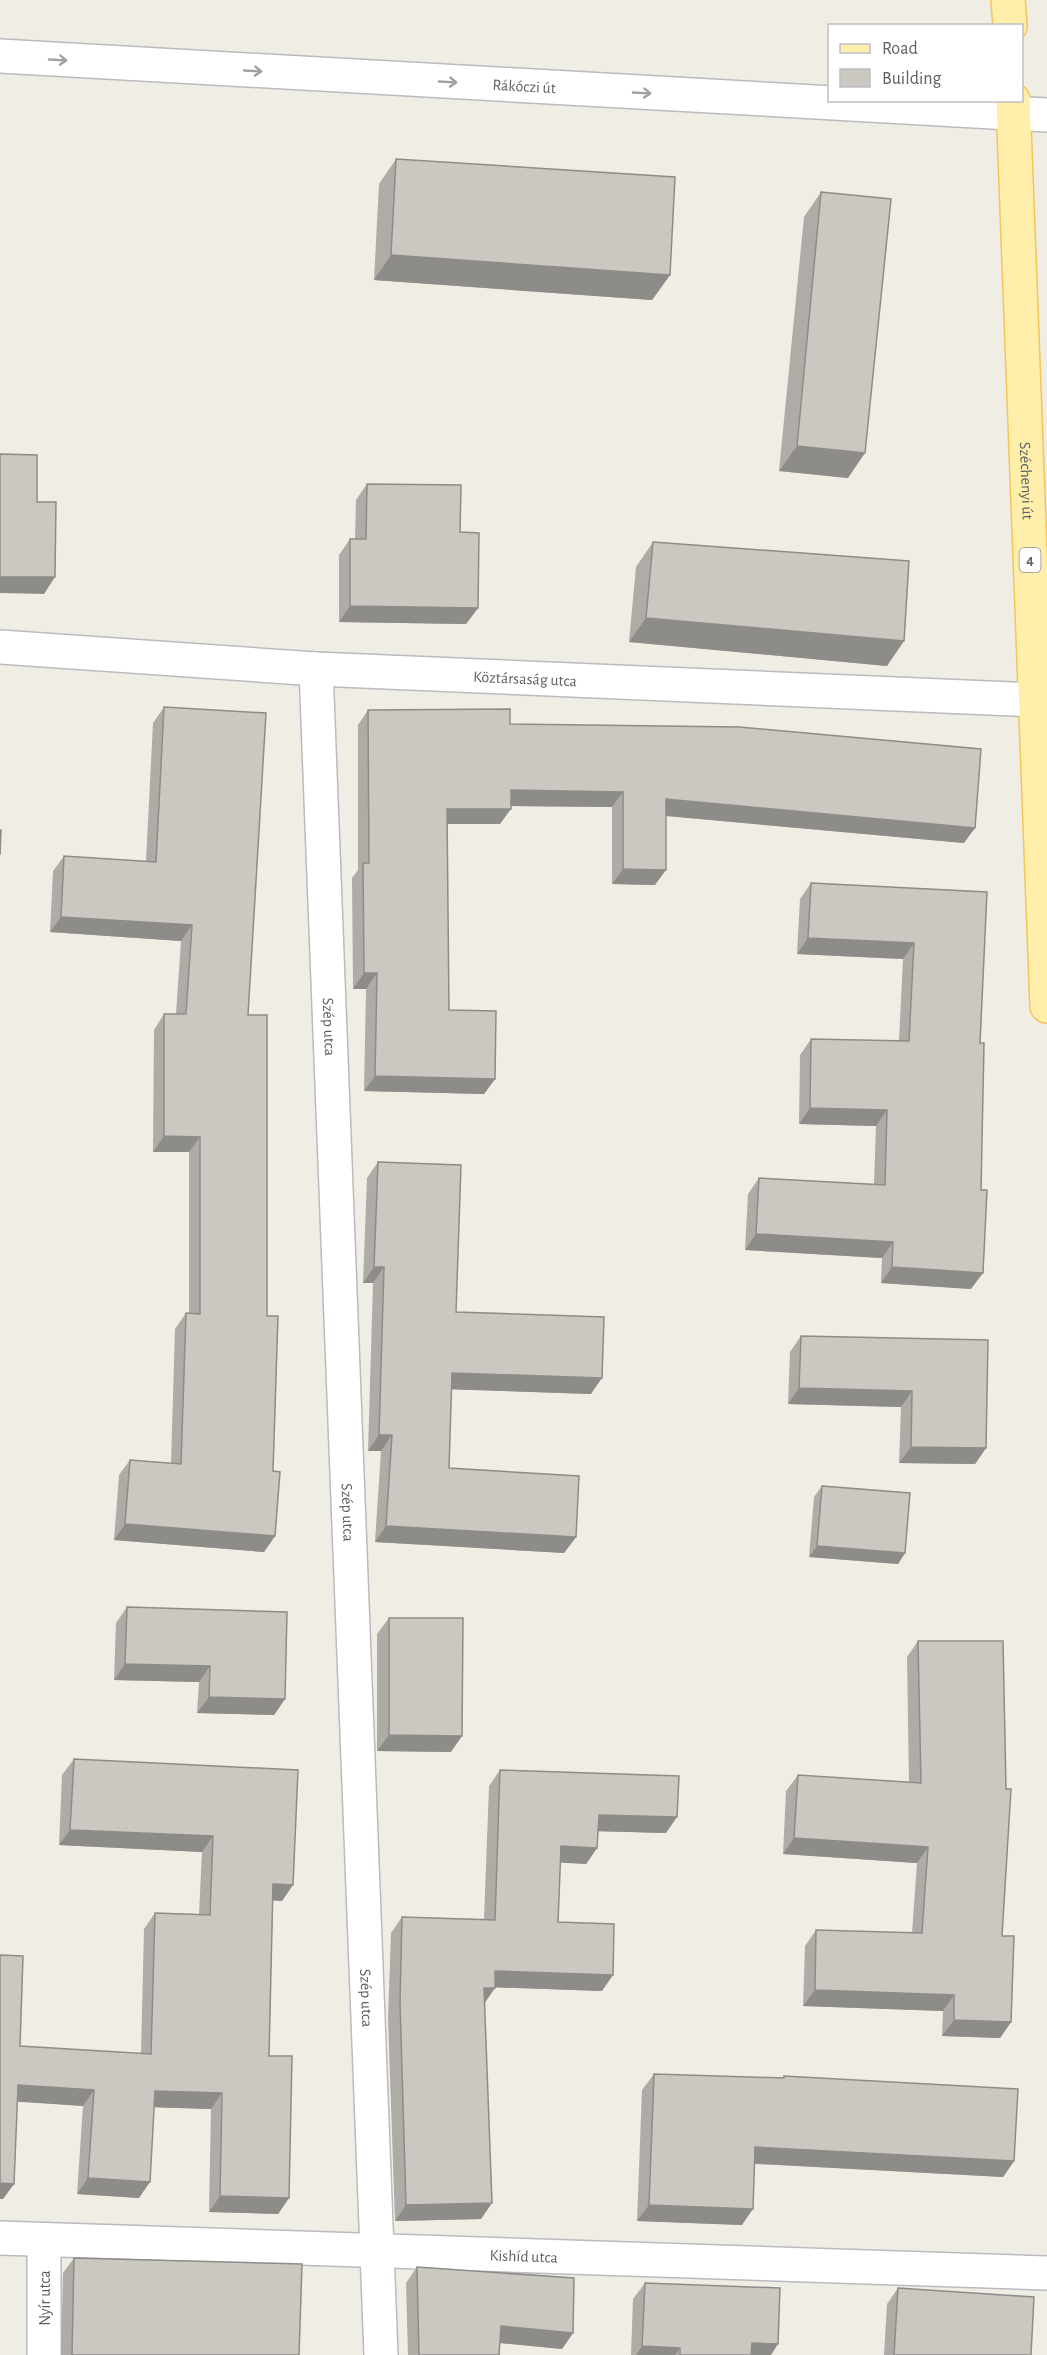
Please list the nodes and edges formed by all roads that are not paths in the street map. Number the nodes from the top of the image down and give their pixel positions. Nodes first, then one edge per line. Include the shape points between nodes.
1 (1008, 0) edge
2 (1010, 24) edge
3 (0, 56) edge
4 (828, 98) edge
5 (915, 102) edge
6 (1014, 107) edge
7 (1047, 114) edge
8 (0, 647) edge
9 (316, 669) junction
10 (1041, 704) edge
11 (1047, 1006) edge
12 (0, 2238) edge
13 (44, 2241) junction
14 (379, 2250) junction
15 (1047, 2274) edge
16 (44, 2355) edge
17 (381, 2355) edge

1 - 2 main road
3 -> 4 street, Rákóczi út
5 -> 6 street, Rákóczi út
6 - 7 street, Rákóczi út
6 - 10 main road, Széchenyi út / 4
8 - 9 street, Köztársaság utca
9 - 10 street, Köztársaság utca
9 - 14 street, Szép utca
10 - 11 main road, Széchenyi út / 4
12 - 13 street, Kishíd utca
13 - 14 street, Kishíd utca
13 - 16 street, Nyír utca
14 - 15 street, Kishíd utca
14 - 17 street, Szép utca

